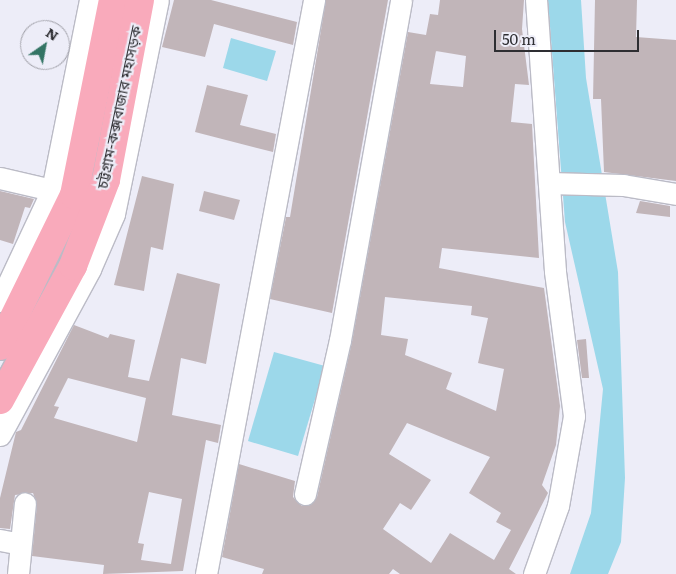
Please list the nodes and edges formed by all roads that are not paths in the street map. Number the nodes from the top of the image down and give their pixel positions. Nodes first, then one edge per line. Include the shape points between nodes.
1 (90, 0) edge
2 (113, 0) edge
3 (140, 0) edge
4 (158, 0) edge
5 (314, 0) edge
6 (401, 0) edge
7 (536, 0) edge
8 (0, 178) edge
9 (554, 183) junction
10 (52, 190) junction
11 (676, 194) edge
12 (0, 301) edge
13 (0, 346) edge
14 (5, 407) edge
15 (0, 436) edge
16 (305, 494) dead end
17 (26, 502) dead end
18 (10, 542) edge
19 (18, 574) edge
20 (206, 574) edge
21 (534, 574) edge

1 - 10 street
2 - 13 highway, চট্টগ্রাম-কক্সবাজার মহাসড়ক via 74,196
3 - 14 highway, চট্টগ্রাম-কক্সবাজার মহাসড়ক via 103,187 73,266
4 - 14 street via 114,214 81,285
5 - 20 street
6 - 16 street via 340,340
7 - 9 street
8 - 10 street
9 - 11 street via 614,185
9 - 21 street via 555,271 574,416 558,506
10 - 12 street
14 - 15 street
17 - 18 street
18 - 19 street

